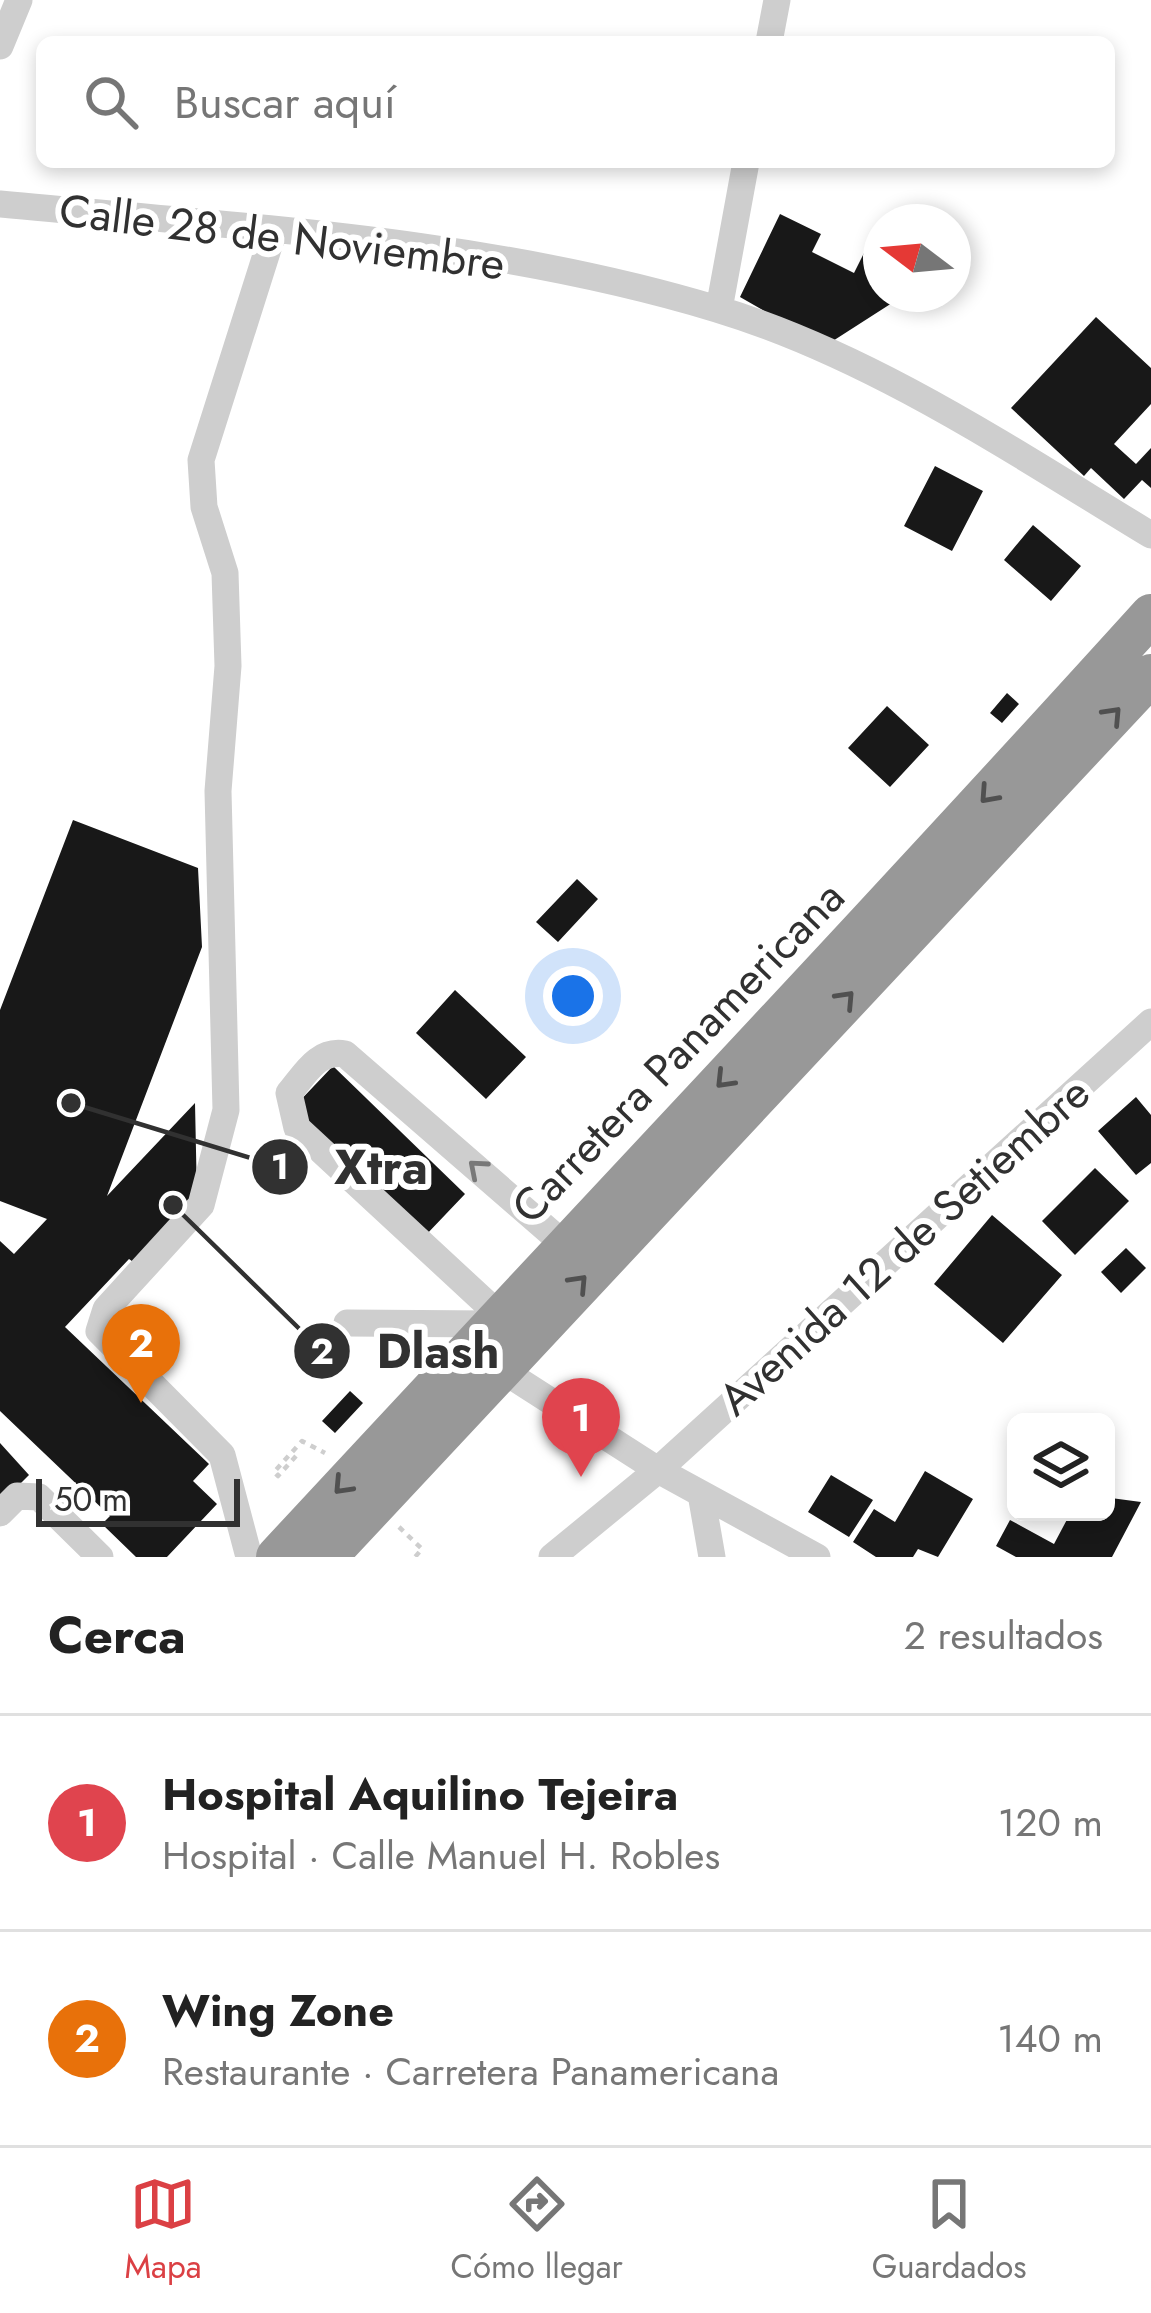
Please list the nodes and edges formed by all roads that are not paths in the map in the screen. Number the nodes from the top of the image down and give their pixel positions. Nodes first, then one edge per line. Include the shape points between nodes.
1 (19, 0) edge
2 (777, 0) edge
3 (770, 36) edge
4 (0, 46) edge
5 (745, 168) edge
6 (0, 204) edge
7 (274, 230) junction
8 (718, 310) junction
9 (1151, 535) edge
10 (1151, 615) edge
11 (1151, 675) edge
12 (1151, 1022) edge
13 (566, 1245) junction
14 (498, 1316) junction
15 (347, 1323) dead end
16 (499, 1368) junction
17 (441, 1378) junction
18 (658, 1471) junction
19 (700, 1494) junction
20 (0, 1513) edge
21 (710, 1556) edge
22 (100, 1557) edge
23 (249, 1557) edge
24 (277, 1557) edge
25 (326, 1557) edge
26 (551, 1557) edge
27 (817, 1557) edge

1 - 4 street
2 - 3 street
5 - 8 street
6 - 7 street, Calle 28 de Noviembre
7 - 8 street, Calle 28 de Noviembre via 395,242
7 - 23 street via 201,460 204,507 225,573 218,791 226,1110 201,1205 106,1310 99,1331 222,1455
8 - 9 street, Calle 28 de Noviembre via 957,418
10 -> 13 highway, Carretera Panamericana
16 -> 11 highway, Carretera Panamericana
12 - 18 street, Avenida 12 de Setiembre
13 - 14 highway, Carretera Panamericana
13 -> 14 street via 344,1054 317,1059 289,1093 297,1128
14 - 15 street
14 - 16 highway
14 - 17 highway, Carretera Panamericana
16 - 17 highway via 480,1364
16 - 18 street
16 - 25 highway, Carretera Panamericana
17 -> 24 highway, Carretera Panamericana
18 - 19 street
18 - 26 street, Avenida 12 de Setiembre
19 - 21 street
19 - 27 street
20 - 22 street via 17,1496 39,1497

